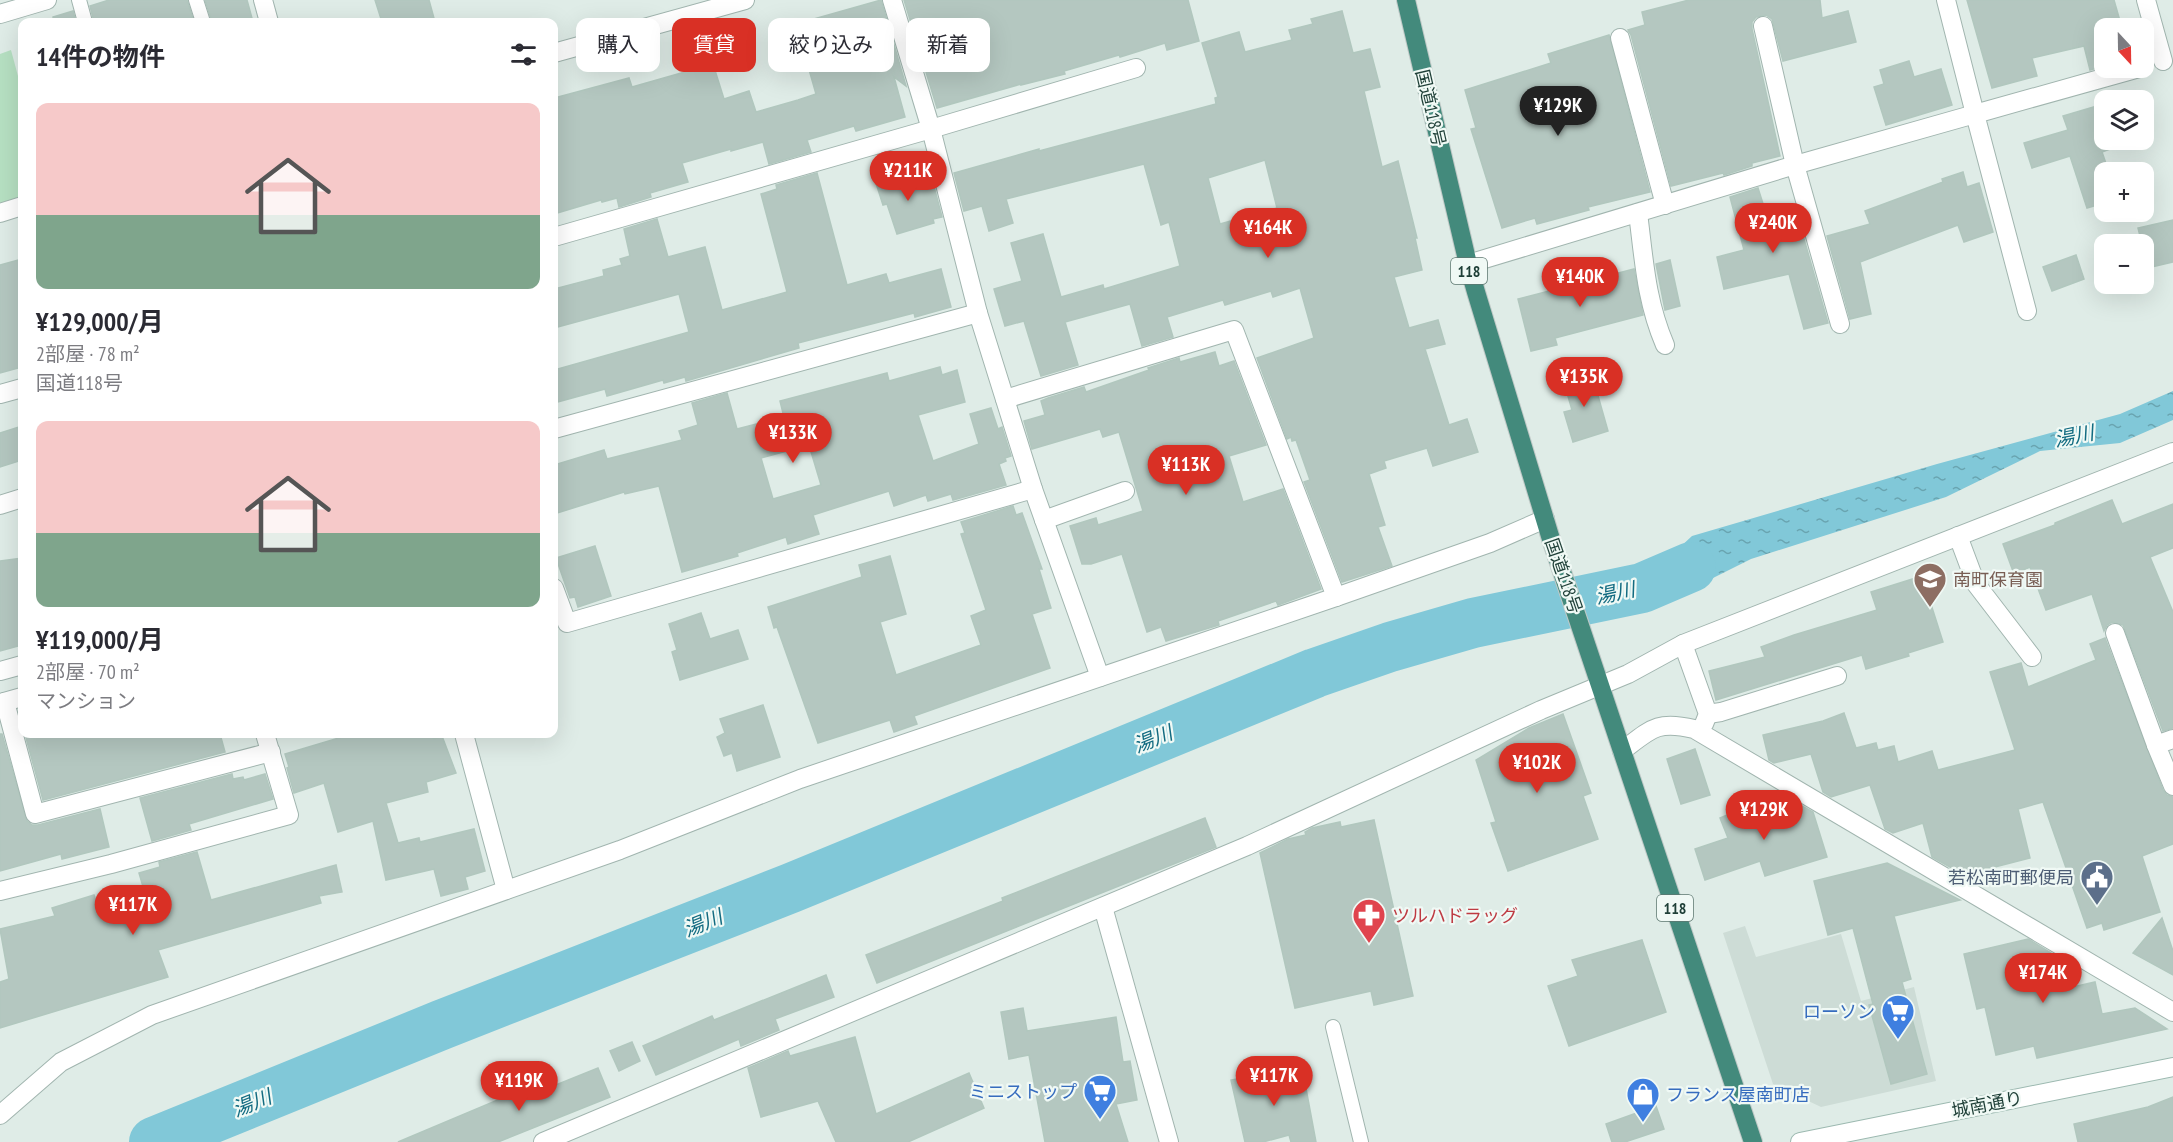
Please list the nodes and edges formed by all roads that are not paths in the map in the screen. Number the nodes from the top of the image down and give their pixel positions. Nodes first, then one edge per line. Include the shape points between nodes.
1 (47, 0) edge
2 (79, 0) edge
3 (196, 0) edge
4 (263, 0) edge
5 (745, 0) edge
6 (892, 0) edge
7 (1406, 0) edge
8 (1946, 0) edge
9 (2146, 0) edge
10 (0, 14) edge
11 (84, 18) edge
12 (202, 18) edge
13 (268, 18) edge
14 (1763, 26) dead end
15 (1620, 38) dead end
16 (558, 52) edge
17 (2168, 59) edge
18 (1136, 68) dead end
19 (2103, 78) edge
20 (1975, 114) junction
21 (931, 129) junction
22 (1795, 165) junction
23 (1665, 205) junction
24 (18, 207) edge
25 (0, 213) edge
26 (1638, 213) junction
27 (558, 236) edge
28 (1468, 264) junction
29 (2027, 311) dead end
30 (978, 313) junction
31 (1840, 324) dead end
32 (1665, 345) dead end
33 (18, 389) edge
34 (0, 394) edge
35 (1005, 399) junction
36 (558, 428) edge
37 (2173, 452) edge
38 (1033, 489) junction
39 (1125, 491) dead end
40 (18, 499) edge
41 (0, 505) edge
42 (1044, 520) junction
43 (1548, 528) junction
44 (1958, 536) junction
45 (1336, 597) junction
46 (558, 599) edge
47 (2115, 633) dead end
48 (1683, 644) junction
49 (2032, 657) dead end
50 (18, 666) edge
51 (0, 671) edge
52 (1837, 676) dead end
53 (1100, 677) junction
54 (1599, 680) junction
55 (9, 701) edge
56 (1708, 714) junction
57 (1700, 732) junction
58 (266, 738) edge
59 (465, 738) edge
60 (2165, 742) edge
61 (1622, 751) junction
62 (271, 752) junction
63 (2173, 786) edge
64 (506, 890) junction
65 (0, 891) edge
66 (1103, 907) junction
67 (2173, 1012) edge
68 (1333, 1027) dead end
69 (2173, 1067) edge
70 (0, 1115) edge
71 (543, 1142) edge
72 (1169, 1142) edge
73 (1361, 1142) edge
74 (1753, 1142) edge
75 (1800, 1142) edge

1 - 10 street
2 - 11 lane
3 - 12 lane
4 - 13 street
5 - 16 street
6 - 21 street
7 - 28 highway, 国道118号 / 118
8 - 20 street
9 - 17 street
14 - 22 street
15 - 23 street
18 - 21 street
19 - 20 street
20 - 22 street
20 - 29 street
21 - 27 street
21 - 30 street
22 - 23 street
22 - 31 street
23 - 26 street
24 - 25 street
26 - 28 street
26 - 32 street via 1648,298
28 - 43 highway, 国道118号 / 118
30 - 35 street
30 - 36 street
33 - 34 street
35 - 38 street
35 - 45 street via 1234,330
37 - 44 street
38 - 42 street
38 - 46 street via 567,623
39 - 42 street
40 - 41 street
42 - 53 street
43 - 45 street via 1490,543
43 - 54 highway, 国道118号 / 118
44 - 48 street
44 - 49 street via 1976,584
45 - 53 street
47 - 60 street
48 - 54 street via 1636,670
48 - 56 street
50 - 51 street
52 - 56 street
53 - 64 street via 800,779
54 - 61 highway, 国道118号 / 118
54 - 66 street via 1246,846
55 - 62 street via 35,814
56 - 57 street
57 - 61 street via 1674,724 1654,727
57 - 67 street
58 - 62 street
59 - 64 street
60 - 63 street
61 - 74 highway, 国道118号 / 118
62 - 65 street via 289,815
64 - 70 street via 152,1016 61,1062
66 - 71 street
66 - 72 street
68 - 73 lane
69 - 75 street, 城南通り

